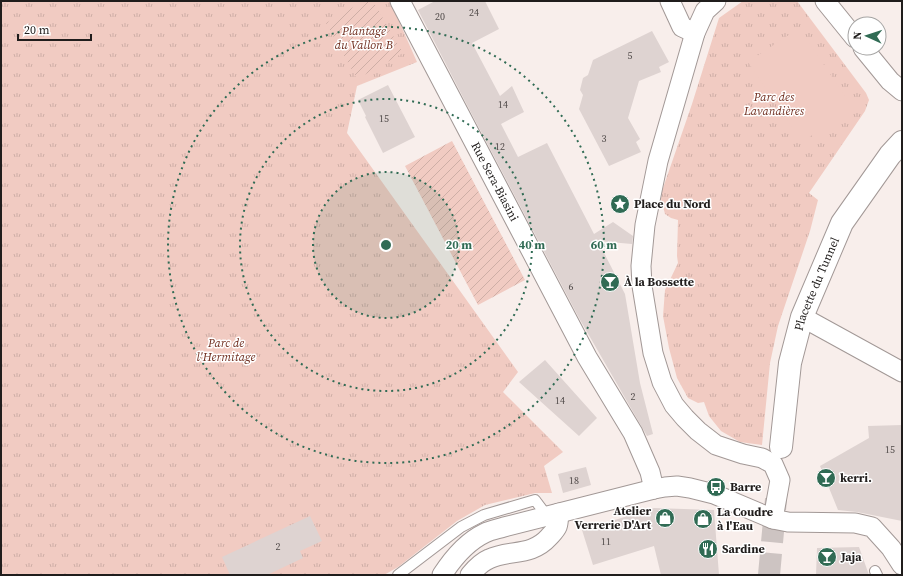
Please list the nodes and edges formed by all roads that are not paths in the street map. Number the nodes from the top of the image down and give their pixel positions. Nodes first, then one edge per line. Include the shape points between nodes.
1 (400, 1) edge
2 (670, 1) edge
3 (716, 1) edge
4 (825, 1) edge
5 (847, 28) edge
6 (695, 33) junction
7 (870, 56) edge
8 (902, 91) edge
9 (902, 142) edge
10 (802, 317) junction
11 (902, 372) edge
12 (781, 447) dead end
13 (654, 490) junction
14 (553, 515) junction
15 (773, 519) junction
16 (896, 547) edge
17 (902, 565) edge
18 (398, 575) edge
19 (442, 575) edge
20 (470, 575) edge

1 - 13 street, Rue Sera-Biasini via 587,357 633,433 650,472
2 - 6 street via 682,27
3 - 6 street via 705,11
4 - 5 street
6 - 15 street via 658,161 649,203 641,266 642,286 653,353 662,382 674,405 698,431 716,445 762,458 773,464 780,480
7 - 8 street
9 - 10 main road, Placette du Tunnel via 842,223
10 - 11 street
10 - 12 main road, Placette du Tunnel via 790,363
13 - 14 street
13 - 15 street via 677,486 690,488 714,494
14 - 18 lane via 535,500 484,515 461,527
14 - 19 street via 504,527 474,539 462,548
14 - 20 street via 558,527 545,542 522,552 488,559
15 - 16 street via 788,522 855,523 872,527
16 - 17 street

